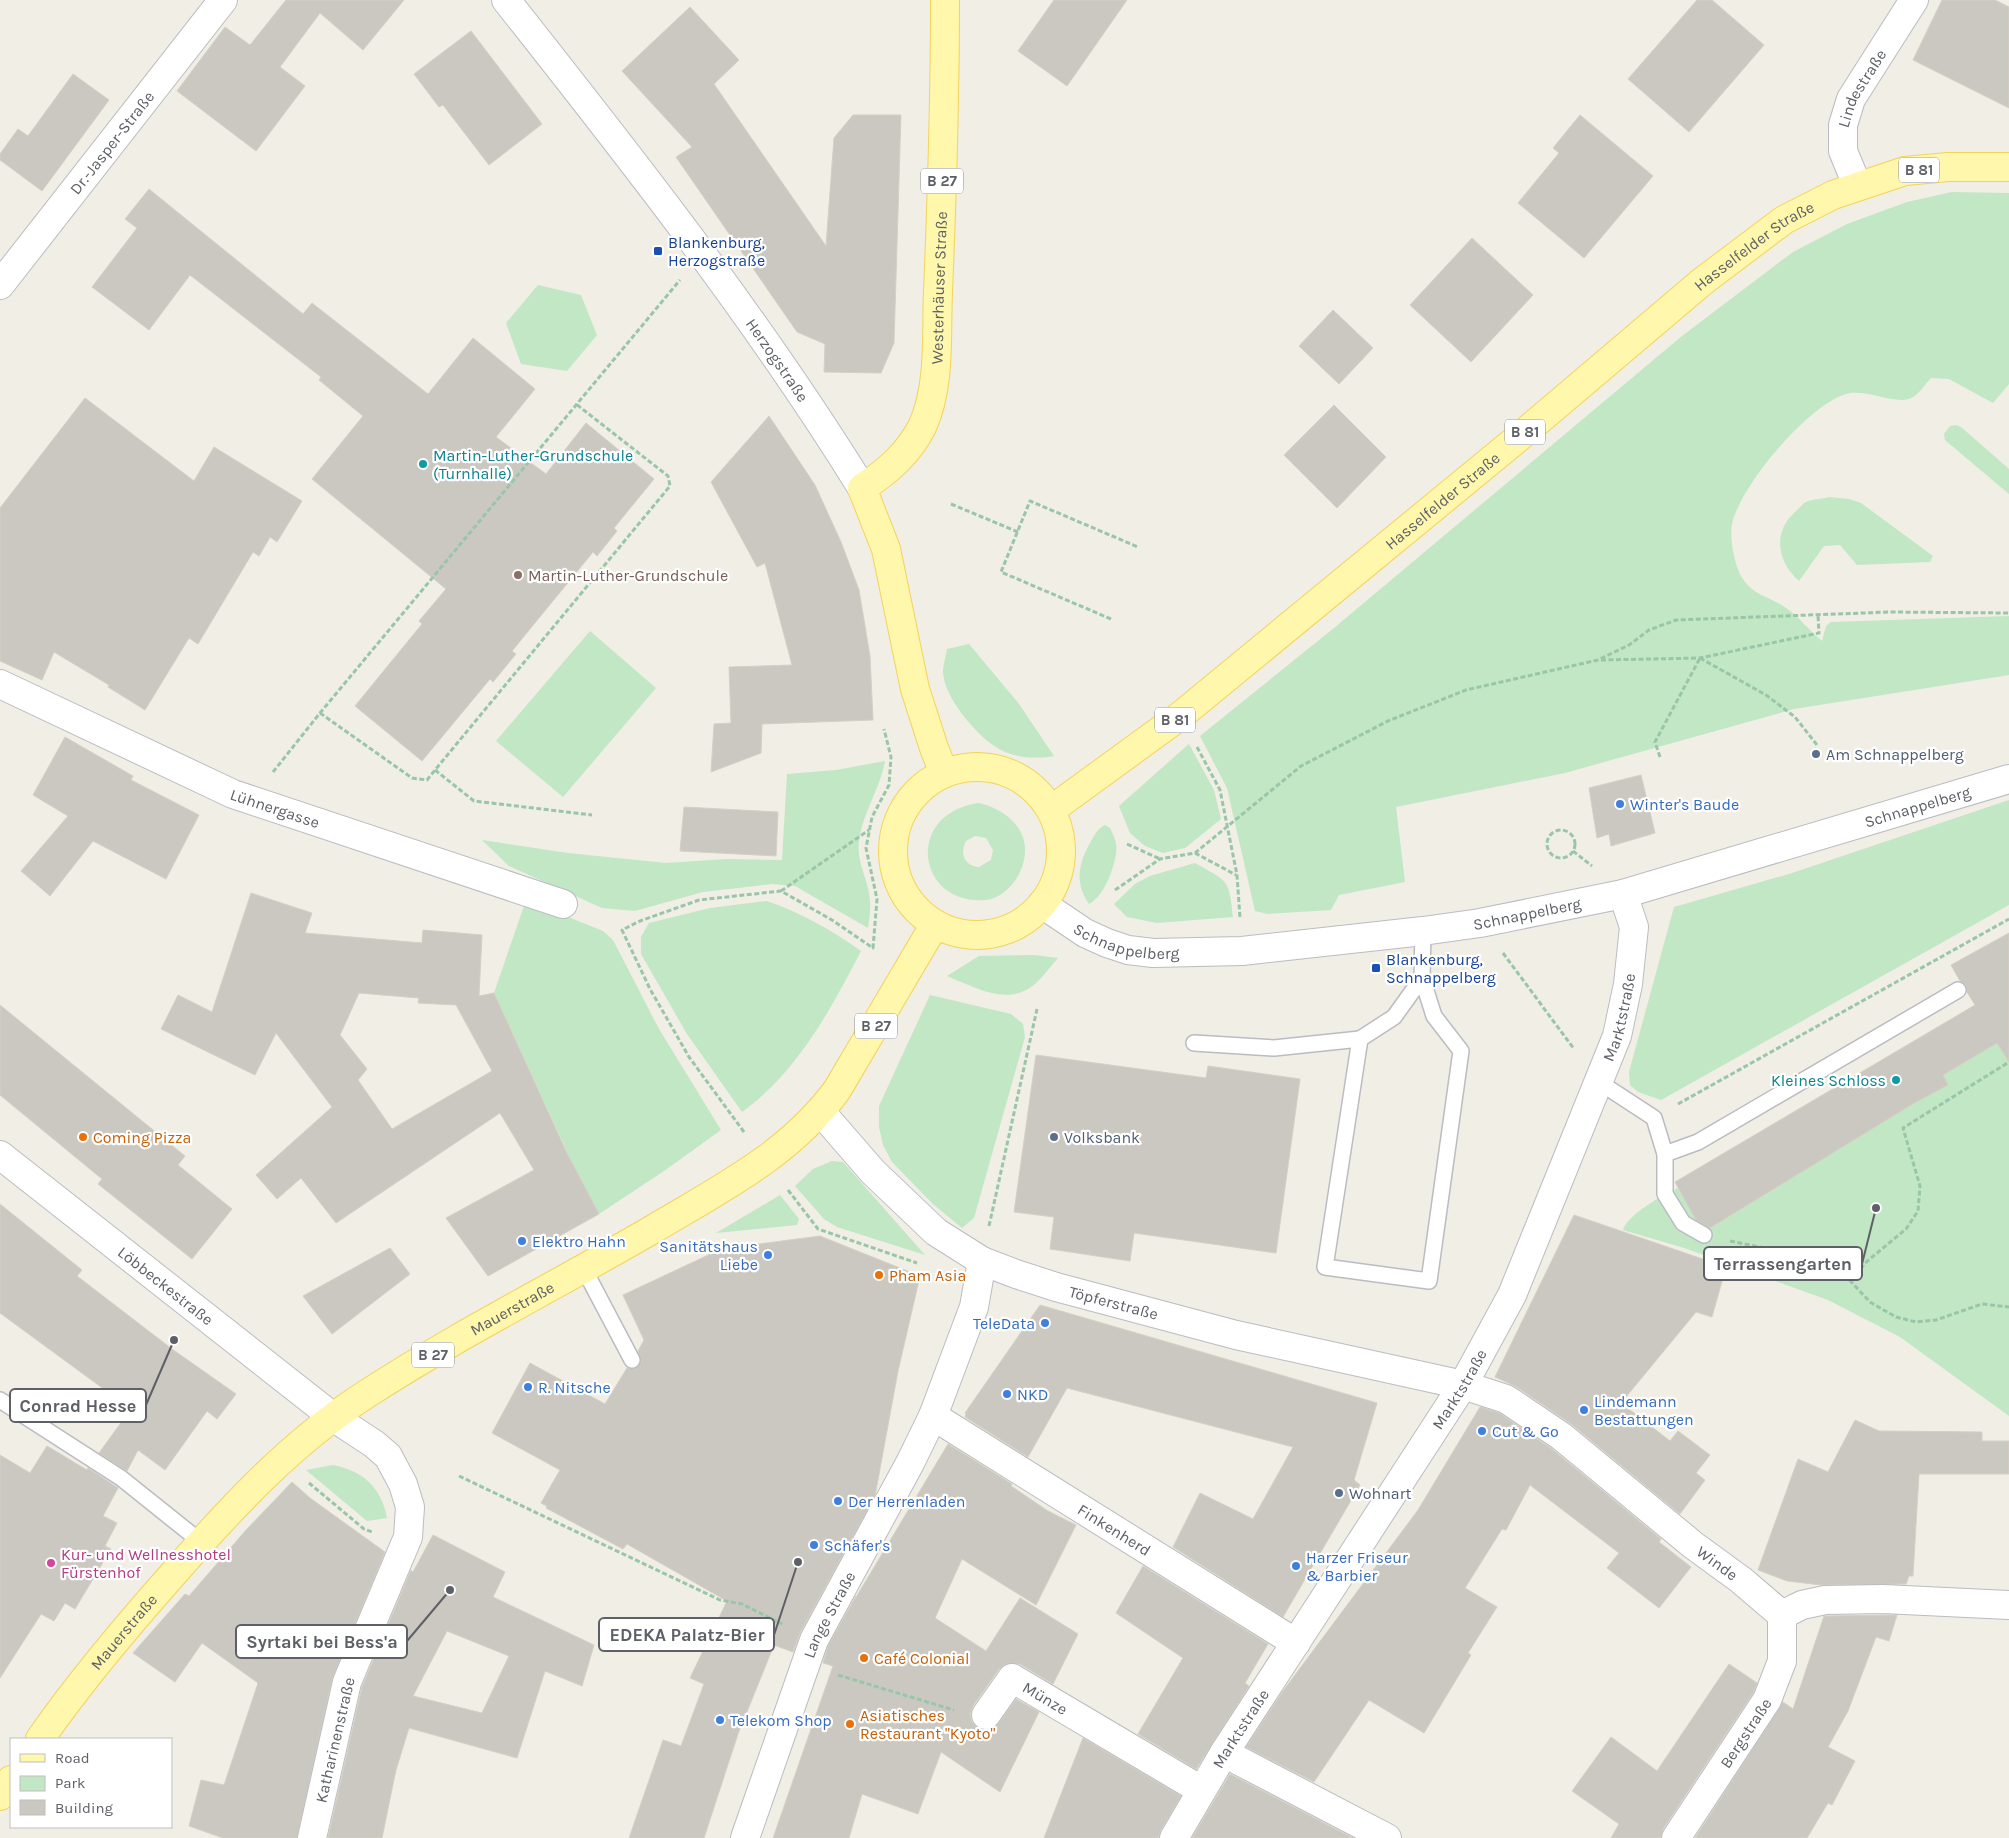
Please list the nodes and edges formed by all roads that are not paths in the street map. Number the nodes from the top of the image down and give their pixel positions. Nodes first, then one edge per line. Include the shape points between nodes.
1 (223, 0) edge
2 (506, 0) edge
3 (945, 0) edge
4 (1914, 0) edge
5 (2009, 167) edge
6 (1857, 185) junction
7 (0, 285) edge
8 (862, 488) junction
9 (0, 684) edge
10 (944, 773) junction
11 (2009, 779) edge
12 (1051, 810) junction
13 (1623, 894) junction
14 (563, 904) dead end
15 (1042, 904) junction
16 (935, 924) junction
17 (1424, 931) junction
18 (1422, 978) junction
19 (1958, 990) dead end
20 (1360, 1039) junction
21 (1194, 1043) dead end
22 (1599, 1082) junction
23 (821, 1112) junction
24 (1665, 1154) junction
25 (0, 1155) edge
26 (1704, 1235) road end
27 (982, 1261) junction
28 (584, 1269) junction
29 (632, 1360) dead end
30 (1463, 1385) junction
31 (0, 1400) edge
32 (933, 1416) junction
33 (333, 1417) junction
34 (201, 1542) junction
35 (2009, 1605) edge
36 (1782, 1615) junction
37 (1296, 1643) junction
38 (986, 1715) road end
39 (41, 1738) edge
40 (1224, 1753) junction
41 (10, 1781) edge
42 (1201, 1790) junction
43 (0, 1796) edge
44 (312, 1838) edge
45 (745, 1838) edge
46 (1174, 1838) edge
47 (1387, 1838) edge
48 (1676, 1838) edge

1 - 7 street, Dr.-Jasper-Straße
2 - 8 street, Herzogstraße via 774,352
3 - 8 main road, Westerhäuser Straße / B 27 via 945,100 934,377 922,426 911,444 888,470
4 - 6 street, Lindestraße via 1851,99 1843,125 1843,150
5 - 6 main road, Hasselfelder Straße / B 81 via 1905,171
6 - 12 main road, Hasselfelder Straße / B 81 via 1784,220 1703,281 1180,716
8 - 10 main road, Herzogstraße via 886,550 915,689
9 - 14 street, Lühnergasse via 255,803
10 - 12 main road via 979,766 1011,774 1038,792
10 - 16 main road via 912,797 899,820 893,846 896,872 906,897
11 - 13 street, Schnappelberg
12 - 15 main road via 1060,838 1061,858 1053,887
13 - 17 street, Schnappelberg
13 - 22 street, Marktstraße via 1634,927 1628,984 1617,1036
15 - 16 main road via 1026,919 998,932 966,934
15 - 17 street, Schnappelberg via 1107,943 1128,950 1181,954 1242,951
16 - 23 main road, Mauerstraße / B 27 via 852,1066
17 - 18 lane
18 - 20 lane via 1394,1017
18 - 20 lane via 1434,1016 1461,1051 1428,1281 1325,1266
19 - 24 lane via 1698,1142
20 - 21 lane via 1274,1048
22 - 24 lane via 1654,1118
22 - 30 street, Marktstraße via 1512,1295
23 - 27 street, Töpferstraße via 873,1172 936,1232
23 - 28 main road, Mauerstraße / B 27 via 792,1140 745,1176
24 - 26 lane via 1665,1194 1683,1223
25 - 33 street, Löbbeckestraße
27 - 30 street, Töpferstraße via 1056,1287 1236,1335
27 - 32 street, Lange Straße via 974,1308
28 - 29 lane
28 - 33 main road, Mauerstraße / B 27 via 474,1330
30 - 36 street, Winde via 1506,1399 1561,1436
30 - 37 street, Marktstraße
31 - 34 lane via 121,1478
32 - 37 street, Finkenherd
32 - 45 street, Lange Straße via 809,1652
33 - 34 main road, Mauerstraße / B 27 via 280,1460
33 - 44 street, Katharinenstraße via 388,1456 403,1484 410,1507 408,1537 347,1682
34 - 39 main road, Mauerstraße / B 27 via 105,1652
35 - 36 street via 1883,1599 1825,1600 1802,1605
36 - 48 street, Bergstraße via 1782,1661 1768,1700
37 - 40 street, Marktstraße
38 - 42 street, Münze via 1012,1678
40 - 42 street, Marktstraße
40 - 47 street
41 - 43 main road
42 - 46 street, Marktstraße

